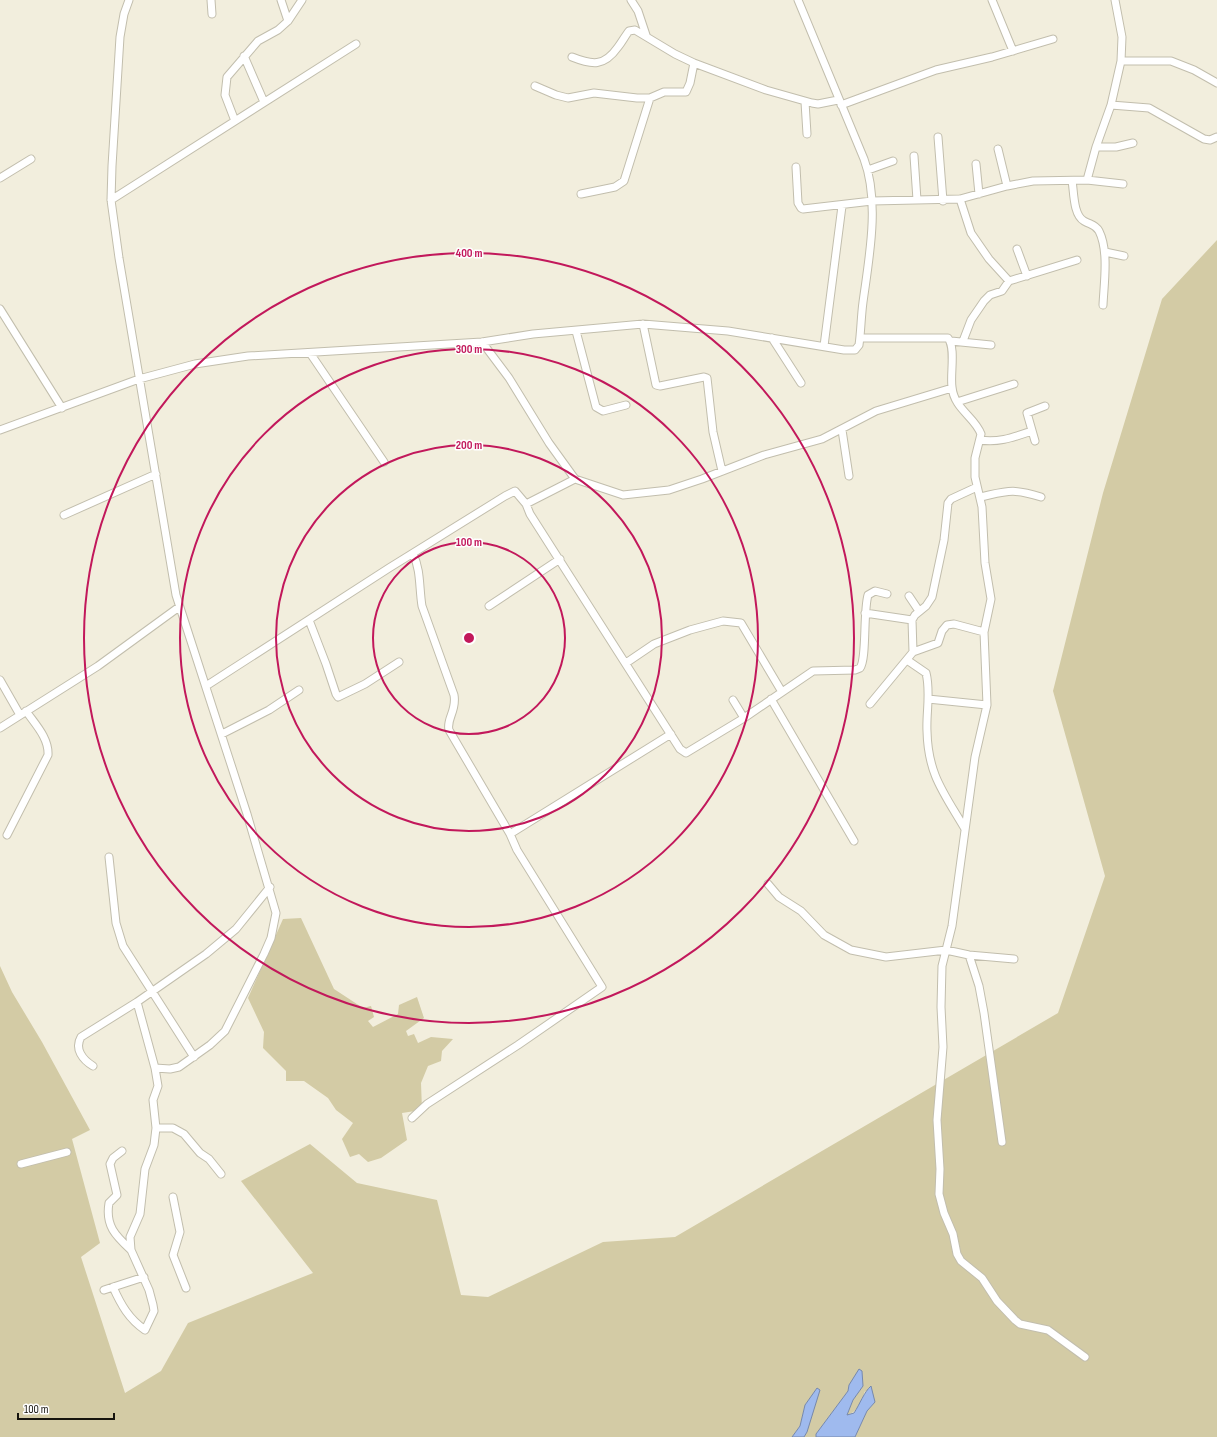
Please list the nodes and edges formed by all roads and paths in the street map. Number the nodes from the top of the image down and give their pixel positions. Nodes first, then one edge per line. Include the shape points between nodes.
1 (129, 0) edge
2 (211, 0) edge
3 (281, 0) edge
4 (302, 0) edge
5 (631, 0) edge
6 (798, 0) edge
7 (992, 0) edge
8 (1115, 0) edge
9 (212, 14) dead end
10 (288, 21) junction
11 (646, 35) junction
12 (1053, 39) dead end
13 (356, 44) dead end
14 (1013, 51) junction
15 (244, 56) junction
16 (572, 57) dead end
17 (1121, 61) junction
18 (694, 63) junction
19 (1217, 83) edge
20 (535, 86) dead end
21 (650, 98) junction
22 (264, 102) junction
23 (805, 102) junction
24 (840, 102) junction
25 (1111, 104) junction
26 (235, 121) junction
27 (807, 134) dead end
28 (938, 137) dead end
29 (1217, 137) edge
30 (1133, 143) dead end
31 (1096, 146) junction
32 (998, 149) dead end
33 (914, 156) dead end
34 (31, 159) dead end
35 (893, 161) dead end
36 (976, 164) dead end
37 (796, 167) dead end
38 (868, 170) junction
39 (0, 178) edge
40 (1072, 180) junction
41 (1087, 180) junction
42 (1123, 184) dead end
43 (1007, 186) junction
44 (581, 194) dead end
45 (979, 194) junction
46 (960, 199) junction
47 (111, 200) junction
48 (918, 200) junction
49 (872, 201) junction
50 (943, 201) junction
51 (842, 206) junction
52 (1017, 249) dead end
53 (1105, 252) junction
54 (1124, 256) dead end
55 (1077, 260) dead end
56 (1027, 276) junction
57 (1009, 281) junction
58 (1103, 305) dead end
59 (0, 309) edge
60 (643, 324) junction
61 (576, 331) junction
62 (772, 338) junction
63 (860, 338) junction
64 (951, 341) junction
65 (963, 341) junction
66 (482, 342) junction
67 (991, 345) dead end
68 (824, 346) junction
69 (310, 353) junction
70 (139, 379) junction
71 (801, 383) dead end
72 (1014, 384) dead end
73 (952, 388) junction
74 (957, 402) junction
75 (626, 405) dead end
76 (1045, 406) dead end
77 (62, 408) junction
78 (0, 430) edge
79 (842, 430) junction
80 (1032, 431) junction
81 (980, 440) junction
82 (1035, 441) dead end
83 (384, 462) dead end
84 (722, 471) junction
85 (156, 474) junction
86 (849, 476) dead end
87 (575, 479) junction
88 (977, 487) junction
89 (980, 497) junction
90 (1040, 497) dead end
91 (526, 504) junction
92 (64, 515) dead end
93 (413, 554) junction
94 (560, 559) junction
95 (887, 594) dead end
96 (909, 596) dead end
97 (489, 606) dead end
98 (179, 607) junction
99 (919, 611) junction
100 (865, 613) junction
101 (309, 620) junction
102 (912, 620) junction
103 (984, 632) junction
104 (913, 652) junction
105 (907, 660) junction
106 (399, 662) dead end
107 (626, 663) junction
108 (0, 680) edge
109 (206, 686) junction
110 (299, 690) dead end
111 (782, 692) junction
112 (771, 699) junction
113 (733, 700) dead end
114 (928, 700) junction
115 (870, 704) dead end
116 (987, 705) junction
117 (23, 713) junction
118 (744, 718) junction
119 (0, 728) edge
120 (222, 734) junction
121 (672, 734) junction
122 (965, 830) junction
123 (510, 834) junction
124 (7, 835) dead end
125 (854, 841) dead end
126 (109, 857) dead end
127 (768, 884) dead end
128 (270, 887) junction
129 (946, 950) junction
130 (969, 955) junction
131 (1014, 959) dead end
132 (151, 991) junction
133 (137, 1002) junction
134 (194, 1057) junction
135 (93, 1066) dead end
136 (156, 1068) junction
137 (412, 1118) dead end
138 (156, 1128) junction
139 (1002, 1142) dead end
140 (122, 1151) dead end
141 (67, 1152) dead end
142 (20, 1164) dead end
143 (221, 1174) dead end
144 (172, 1197) dead end
145 (131, 1250) junction
146 (144, 1277) junction
147 (113, 1288) junction
148 (186, 1288) dead end
149 (104, 1290) dead end
150 (1085, 1357) dead end

1 - 47 street via 124,14 119,48
2 - 9 street
3 - 10 street
4 - 10 street
5 - 11 street via 638,11
6 - 24 street
7 - 14 street
8 - 17 street via 1122,37
10 - 15 street via 258,41
11 - 16 street via 636,30 629,32 615,51 597,63 590,64
11 - 18 street
12 - 14 street
13 - 22 street via 344,54
14 - 24 street via 936,70
15 - 22 street
15 - 26 street via 230,72 225,86
17 - 19 street via 1171,61
17 - 25 street
18 - 21 street via 686,92 664,92
18 - 23 street
20 - 21 street via 562,97 573,98 594,93
21 - 44 street via 624,181 615,187
22 - 26 street
23 - 24 street
23 - 27 street
24 - 38 street
25 - 29 street via 1149,108 1204,139
25 - 31 street
26 - 47 street
28 - 50 street
30 - 31 street via 1116,147
31 - 41 street
32 - 43 street
33 - 48 street
34 - 39 street
35 - 38 street
36 - 45 street
37 - 51 street via 797,198 801,208
38 - 49 street
40 - 41 street
40 - 43 street via 1032,181
40 - 53 street via 1075,204 1080,216 1082,220 1098,228
41 - 42 street
43 - 45 street
45 - 46 street
46 - 50 street
46 - 57 street via 971,233 989,259
47 - 70 street
48 - 49 street
48 - 50 street
49 - 51 street
49 - 63 street
51 - 68 street
52 - 56 street
53 - 54 street
53 - 58 street
55 - 56 street
56 - 57 street
57 - 65 street via 1002,291 990,295 984,301
59 - 77 street
60 - 61 street
60 - 62 street via 728,331
60 - 84 street via 656,386 706,378 713,432
61 - 66 street
61 - 75 street via 596,407 603,410
62 - 68 street
62 - 71 street
63 - 64 street via 945,337
63 - 68 street via 855,350
64 - 65 street
64 - 73 street
65 - 67 street
66 - 69 street
66 - 87 street via 509,378 549,443
69 - 70 street via 220,359
69 - 83 street
70 - 77 street
70 - 85 street
72 - 74 street
73 - 74 street
73 - 79 street via 876,411
74 - 81 street via 979,430
76 - 80 street via 1027,413
77 - 78 street
79 - 84 street via 822,439 764,455
79 - 86 street
80 - 81 street via 998,441
80 - 82 street
81 - 88 street via 975,458
84 - 87 street via 669,490 623,495
85 - 92 street
85 - 98 street
87 - 91 street
88 - 89 street
88 - 99 street via 951,499 948,503 934,590 929,602
89 - 90 street via 1021,491
89 - 103 street via 985,563 991,599
91 - 93 street via 513,492
91 - 94 street
93 - 101 street
93 - 123 street via 419,571 422,606 454,695 455,706 448,725 449,730
94 - 97 street
94 - 107 street
95 - 100 street via 875,591 869,593
96 - 99 street
98 - 109 street
98 - 117 street via 98,666
99 - 102 street
100 - 102 street
100 - 111 street via 864,657 860,668 814,671
101 - 106 street via 338,697 365,684
101 - 109 street
102 - 104 street
103 - 104 street via 954,624 947,625 938,643
103 - 116 street
104 - 105 street
105 - 114 street via 925,672
105 - 115 street
107 - 111 street via 654,644 690,630 723,621 741,623
107 - 121 street
108 - 117 street
109 - 120 street
110 - 120 street via 269,710
111 - 112 street
112 - 118 street
112 - 125 street
113 - 118 street
114 - 116 street
114 - 122 street via 927,730 931,767 936,781
116 - 122 street via 976,750
117 - 119 street
117 - 124 street via 44,739 48,755
118 - 121 street via 686,754 680,749
120 - 128 street
121 - 123 street
122 - 129 street via 952,926
123 - 137 street via 517,850 602,987 506,1054 427,1104
126 - 132 street via 119,935
127 - 129 street via 779,897 801,911 824,935 851,950 886,957
128 - 132 street via 236,929 206,954
128 - 134 street via 276,913 271,938 264,954 225,1031
129 - 130 street
129 - 150 street via 942,966 943,1046 937,1120 939,1194 953,1234 956,1254 960,1261 982,1278 997,1301 1020,1324 1048,1330
130 - 131 street
130 - 139 street via 984,1013
132 - 133 street
132 - 134 street
133 - 135 street via 81,1037 78,1044 82,1056
133 - 136 street
134 - 136 street via 175,1068
136 - 138 street via 158,1086 153,1104
138 - 143 street via 173,1128 184,1134
138 - 145 street via 154,1145 145,1169 141,1209 130,1234
140 - 145 street via 110,1164 117,1195 109,1203 110,1225 116,1236
141 - 142 street
144 - 148 street via 180,1232 173,1255
145 - 146 street
146 - 147 street
146 - 147 street via 154,1310 145,1330 124,1309
147 - 149 street

